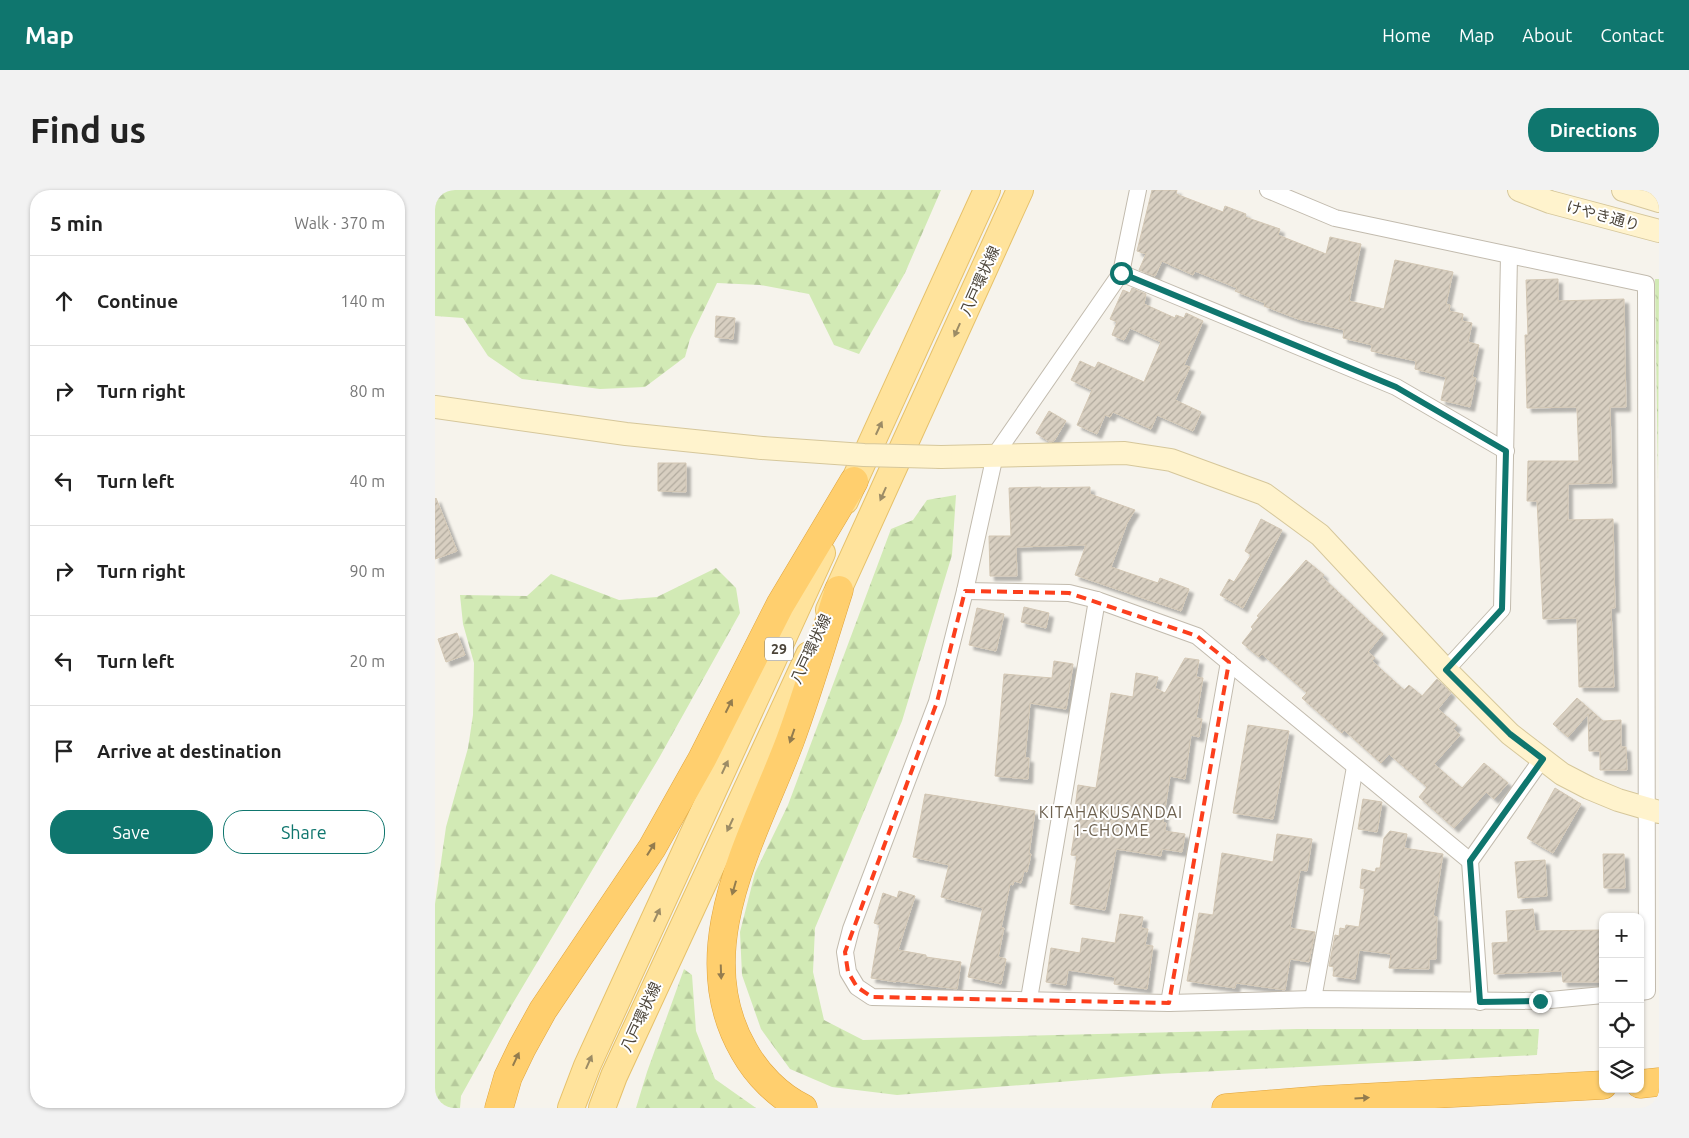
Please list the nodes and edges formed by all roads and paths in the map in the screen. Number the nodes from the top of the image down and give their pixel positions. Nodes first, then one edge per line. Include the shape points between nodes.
1 (987, 190) edge
2 (1020, 190) edge
3 (1138, 190) edge
4 (1268, 190) edge
5 (1519, 190) edge
6 (1623, 190) edge
7 (1659, 201) edge
8 (1659, 231) edge
9 (1509, 256) junction
10 (1121, 273) junction
11 (435, 407) edge
12 (1506, 451) junction
13 (995, 455) junction
14 (854, 481) junction
15 (839, 590) junction
16 (965, 591) junction
17 (1097, 600) junction
18 (1229, 662) junction
19 (1446, 670) junction
20 (1543, 759) junction
21 (1355, 767) junction
22 (1653, 811) edge
23 (1470, 861) junction
24 (1644, 991) edge
25 (1599, 996) edge
26 (1029, 999) junction
27 (1313, 999) junction
28 (1480, 1002) junction
29 (1169, 1003) junction
30 (1659, 1082) edge
31 (1644, 1083) edge
32 (1599, 1085) edge
33 (1599, 1088) edge
34 (499, 1106) edge
35 (571, 1108) edge
36 (602, 1108) edge
37 (803, 1108) edge
38 (1226, 1108) edge
39 (1425, 1108) edge

14 -> 1 main road, 八戸環状線 / 29
2 -> 15 main road, 八戸環状線 / 29
3 - 10 street
4 - 9 street via 1335,218
5 - 8 street, けやき通り via 1550,202
6 - 7 street, けやき通り
9 - 12 street
9 - 22 street via 1647,284
10 - 12 street via 1396,387
10 - 13 street
11 - 13 street, bridge via 626,434 762,448 864,455
12 - 19 street via 1502,609
13 - 16 street
13 - 19 street via 1125,453 1171,460 1264,494 1320,535
34 -> 14 highway via 508,1078 543,1010 652,848 702,759 780,606
35 -> 14 main road, 八戸環状線 / 29 via 587,1066
15 -> 36 main road, 八戸環状線 / 29 via 622,1058
15 -> 37 highway via 790,740 734,885 721,957 722,988 738,1041 752,1065 773,1088
16 - 17 street via 1069,593
16 - 26 street via 937,702 851,928 845,952 848,972 857,987 872,997
17 - 18 street via 1197,636
17 - 26 street
18 - 21 street
18 - 29 street
19 - 20 street via 1510,734
20 - 22 street via 1562,774 1589,788
20 - 23 street
21 - 23 street
21 - 27 street
22 - 24 street via 1647,991
23 - 28 street
25 - 28 street
26 - 29 street
27 - 28 street
27 - 29 street
30 - 31 highway
38 -> 32 highway
33 - 39 highway

